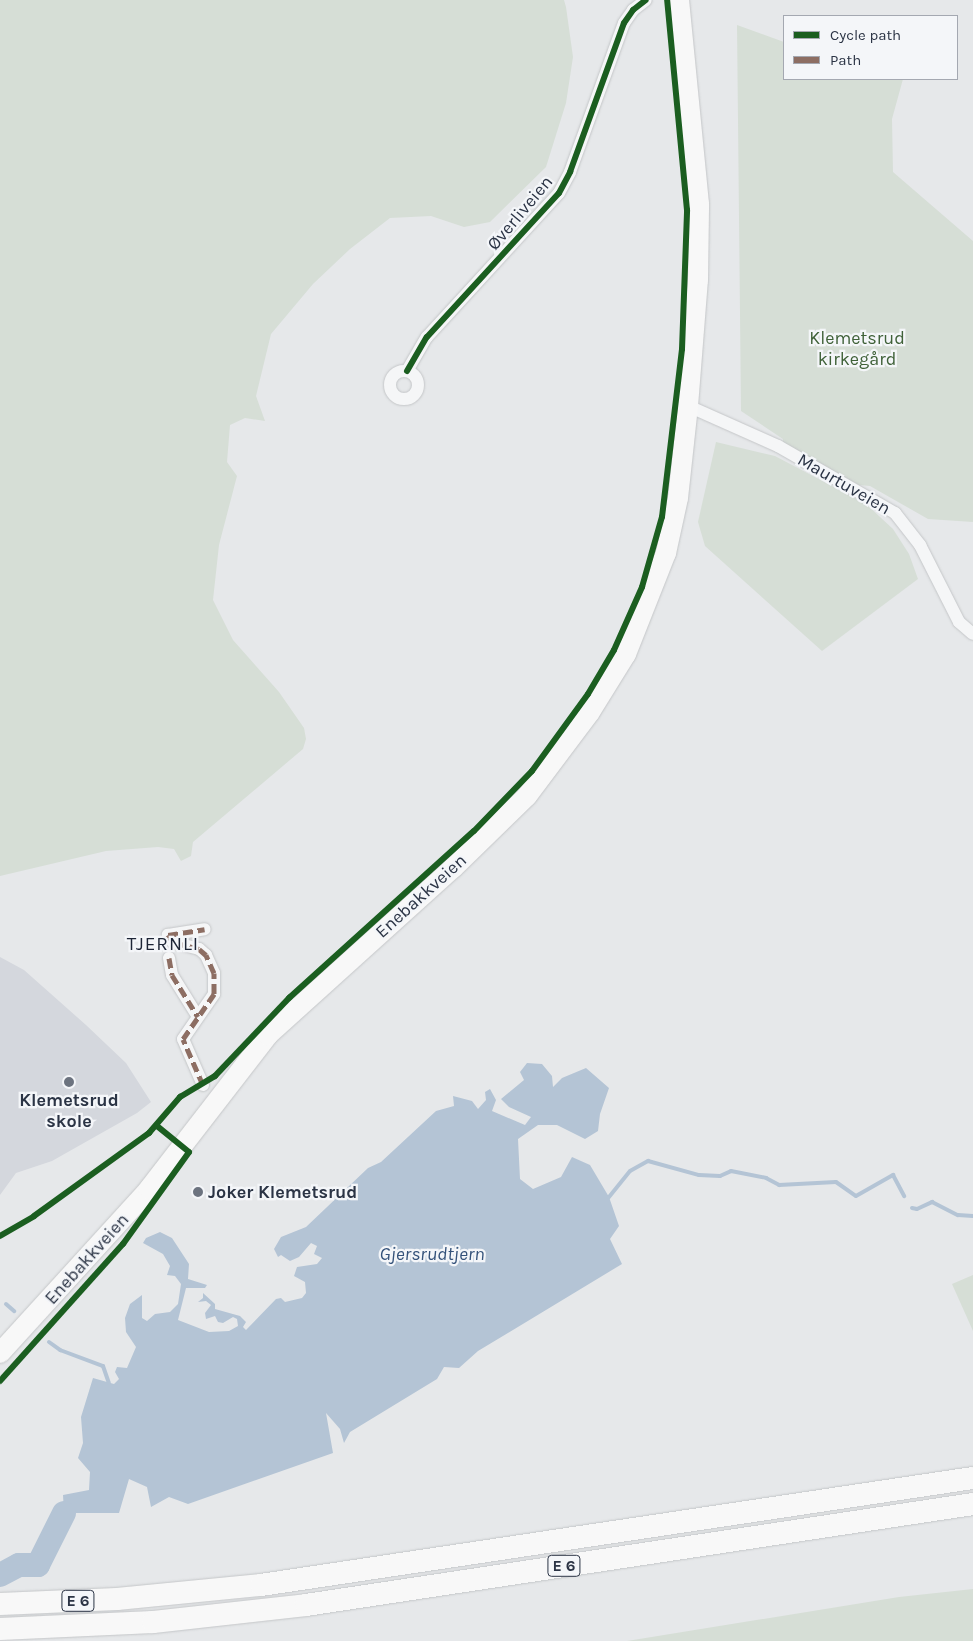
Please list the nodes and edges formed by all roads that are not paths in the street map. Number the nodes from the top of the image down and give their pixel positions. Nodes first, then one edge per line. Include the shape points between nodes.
1 (646, 0) edge
2 (679, 0) edge
3 (407, 371) dead end
4 (688, 406) junction
5 (973, 634) edge
6 (205, 929) dead end
7 (168, 958) dead end
8 (198, 1017) junction
9 (203, 1084) dead end
10 (0, 1354) edge
11 (973, 1478) edge
12 (973, 1504) edge
13 (0, 1604) edge
14 (0, 1629) edge

1 - 3 street, Øverliveien via 624,23 570,172 559,193 427,337
2 - 4 main road, Enebakkveien via 699,204 698,280
4 - 5 street, Maurtuveien via 778,446 895,512 920,545 959,622
4 - 10 main road, Enebakkveien via 678,498 654,589 626,654 576,732 516,807 446,875 268,1035 143,1196
6 - 8 street via 168,935 173,942 198,949 212,966 216,979 214,994
7 - 8 street via 172,975
8 - 9 street via 183,1043
11 - 13 highway, E 6 via 352,1573 156,1596
12 - 14 highway, E 6 via 354,1598 154,1622

